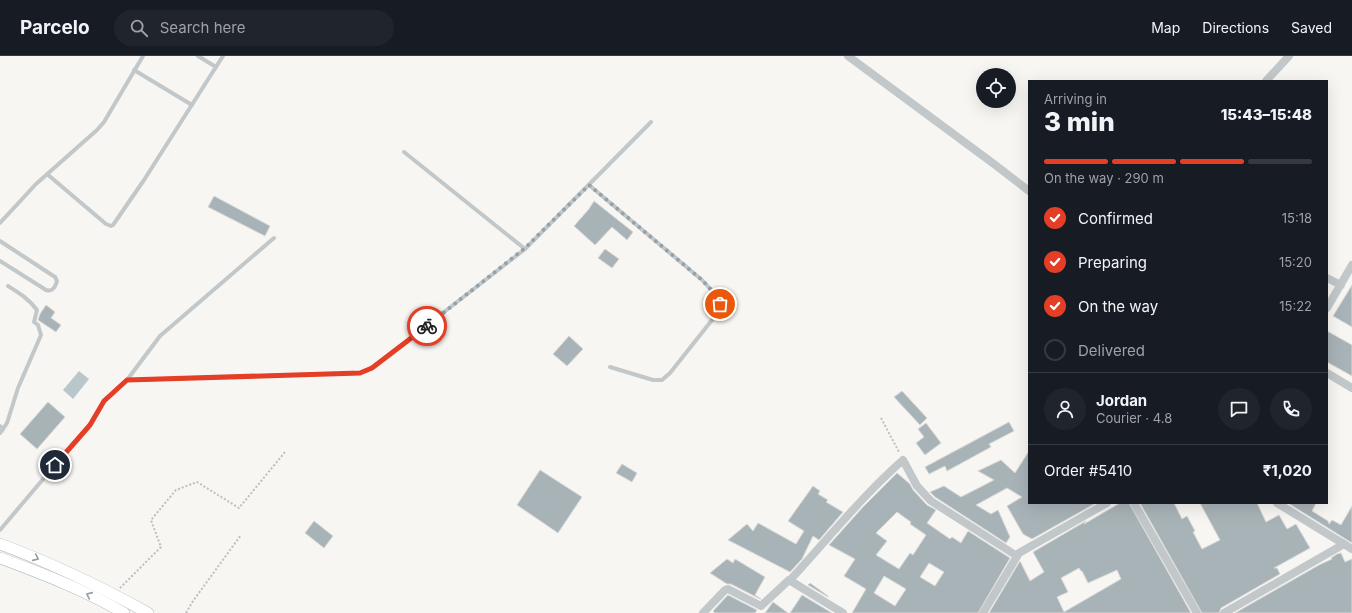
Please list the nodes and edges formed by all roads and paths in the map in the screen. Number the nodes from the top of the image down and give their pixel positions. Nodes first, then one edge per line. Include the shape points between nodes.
1 (143, 56) edge
2 (198, 56) edge
3 (223, 56) edge
4 (848, 56) edge
5 (1289, 56) edge
6 (216, 67) junction
7 (134, 70) junction
8 (1267, 80) edge
9 (192, 105) junction
10 (651, 122) dead end
11 (404, 152) dead end
12 (47, 174) junction
13 (589, 185) junction
14 (1028, 190) edge
15 (0, 223) edge
16 (274, 238) dead end
17 (0, 241) edge
18 (525, 248) junction
19 (0, 261) edge
20 (1352, 266) edge
21 (1328, 278) edge
22 (1341, 284) junction
23 (8, 286) dead end
24 (1328, 306) edge
25 (610, 367) dead end
26 (1328, 374) edge
27 (127, 380) junction
28 (1352, 388) edge
29 (881, 418) dead end
30 (1, 429) edge
31 (285, 452) dead end
32 (904, 460) junction
33 (1105, 504) edge
34 (1135, 504) edge
35 (1279, 504) edge
36 (0, 530) edge
37 (241, 535) dead end
38 (0, 544) edge
39 (1344, 544) junction
40 (1352, 549) edge
41 (1017, 556) junction
42 (0, 558) edge
43 (790, 580) junction
44 (113, 594) junction
45 (758, 610) edge
46 (124, 613) edge
47 (148, 613) edge
48 (186, 613) edge
49 (703, 613) edge
50 (843, 613) edge
51 (983, 613) edge
52 (1197, 613) edge
53 (1224, 613) edge

1 - 7 lane
2 - 6 lane
3 - 6 lane
4 - 14 street
5 - 8 street
6 - 9 lane
7 - 9 lane
7 - 12 lane via 104,122
9 - 12 lane via 111,226
10 - 13 lane
11 - 18 lane
12 - 15 lane
13 - 18 lane
13 - 25 lane via 702,280 720,304 716,314 662,380 653,380
16 - 27 lane via 160,336
17 - 19 lane via 55,277 56,285 53,290 46,290
18 - 27 lane via 366,372
20 - 22 street
21 - 22 street
22 - 24 street
23 - 30 lane via 25,296 37,310 34,322 41,334 6,423
26 - 28 street
27 - 36 lane via 104,401 90,425
29 - 32 path
31 - 44 path via 239,508 197,482 176,490 151,520 161,547
32 - 41 street via 917,486 931,501
32 - 43 street via 879,481
33 - 41 street
34 - 52 street
35 - 39 street
37 - 48 path
38 -> 44 main road
39 - 40 street
39 - 53 street
41 - 51 street
46 -> 42 main road via 44,574
43 - 45 street
43 - 50 street
44 - 47 main road
45 - 49 street via 728,589

